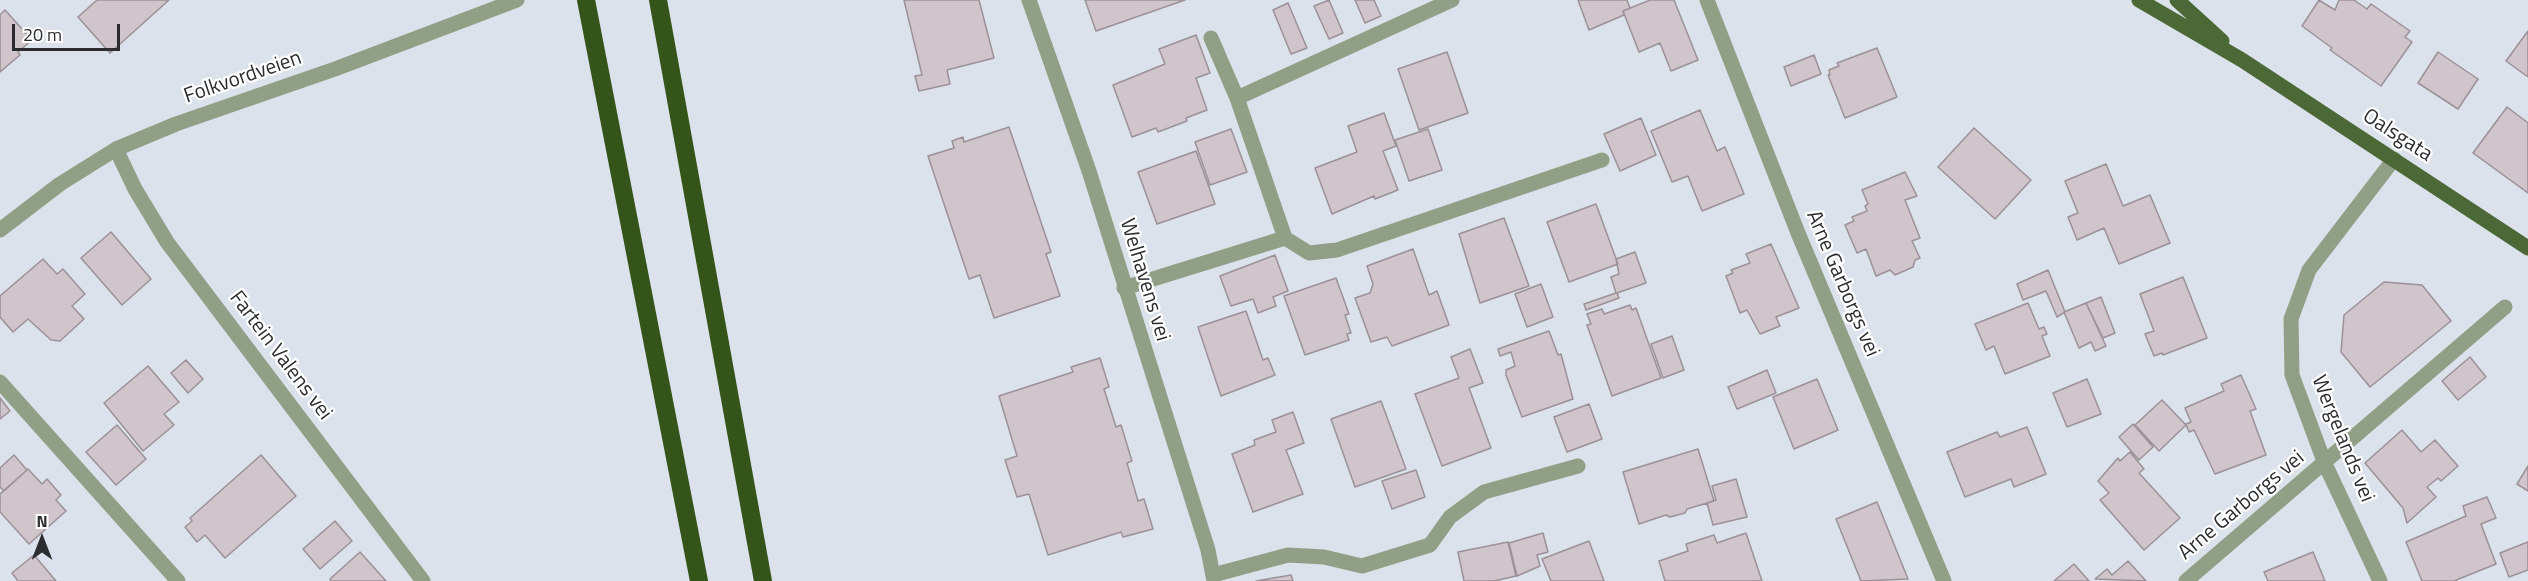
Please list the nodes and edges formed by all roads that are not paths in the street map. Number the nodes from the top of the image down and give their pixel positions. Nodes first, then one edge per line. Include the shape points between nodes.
1 (517, 0) edge
2 (586, 0) edge
3 (658, 0) edge
4 (1029, 0) edge
5 (1452, 0) edge
6 (1707, 0) edge
7 (2139, 0) edge
8 (2177, 0) edge
9 (1211, 38) dead end
10 (2242, 60) junction
11 (1237, 98) junction
12 (116, 149) junction
13 (2394, 159) junction
14 (1602, 160) dead end
15 (0, 231) edge
16 (1285, 238) junction
17 (2528, 248) edge
18 (1124, 288) junction
19 (2505, 307) dead end
20 (0, 382) edge
21 (2325, 464) junction
22 (1578, 466) dead end
23 (1213, 578) edge
24 (178, 581) edge
25 (423, 581) edge
26 (699, 581) edge
27 (763, 581) edge
28 (1944, 581) edge
29 (2186, 581) edge
30 (2380, 581) edge

1 - 12 street, Folkvordveien
2 - 26 highway
3 - 27 highway
4 - 18 street, Welhavens vei via 1089,171
5 - 11 street
6 - 28 street, Arne Garborgs vei via 1798,233
7 - 10 main road, Oalsgata
8 - 10 main road, Oalsgata
9 - 11 street
10 - 13 main road, Oalsgata
11 - 16 street
12 - 15 street, Folkvordveien via 60,184
12 - 25 street, Fartein Valens vei via 166,242
13 - 17 main road, Oalsgata
13 - 21 street, Wergelands vei via 2309,270 2291,320 2292,375
14 - 16 street via 1337,250 1309,253
16 - 18 street
18 - 23 street, Welhavens vei via 1208,550
19 - 21 street, Arne Garborgs vei
20 - 24 street
21 - 29 street, Arne Garborgs vei
21 - 30 street, Wergelands vei
22 - 23 street, Welhavens vei via 1484,492 1450,517 1430,545 1362,566 1324,557 1288,555

